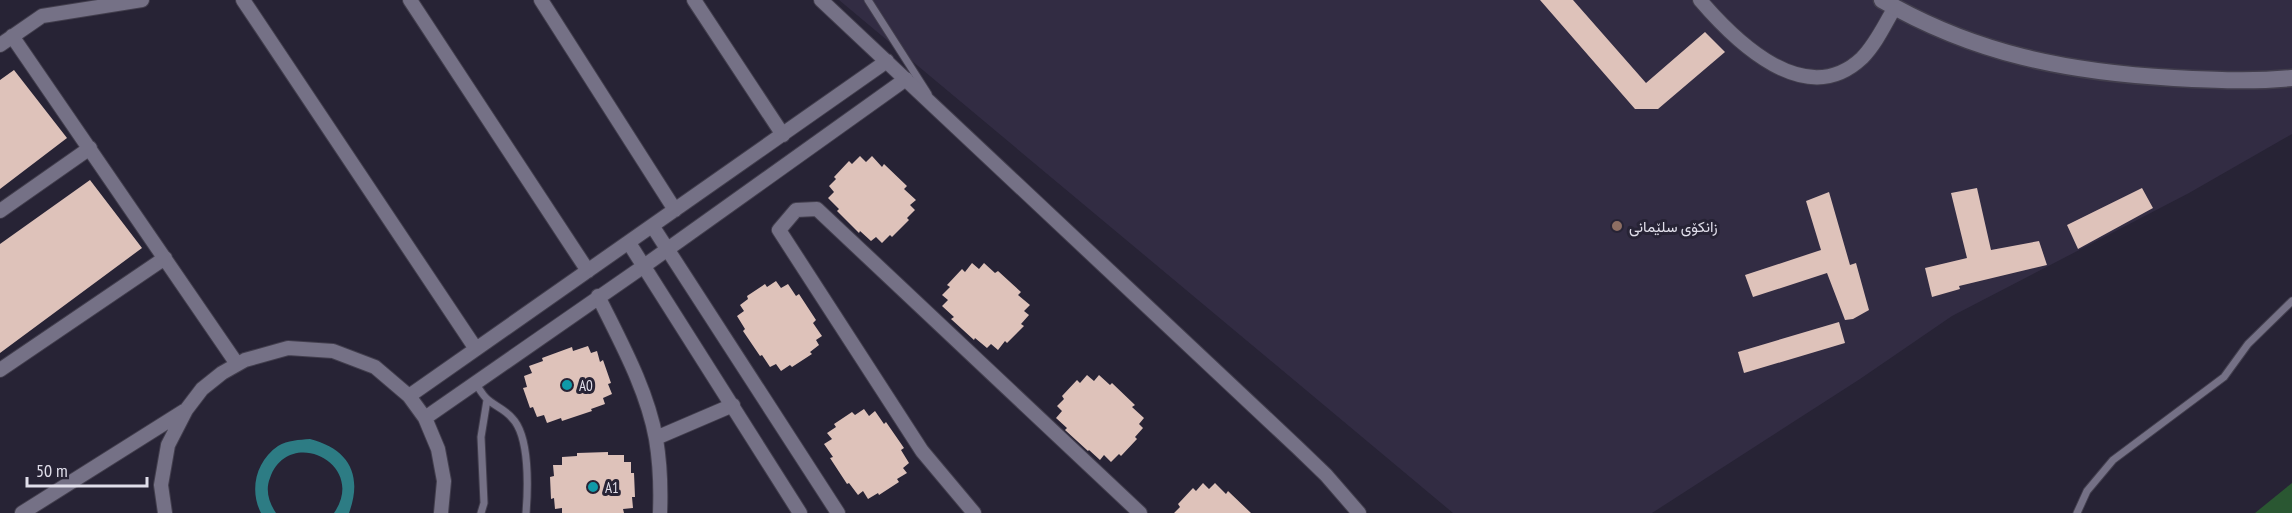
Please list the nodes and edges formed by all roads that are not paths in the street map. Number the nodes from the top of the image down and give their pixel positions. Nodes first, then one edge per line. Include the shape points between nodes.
1 (142, 0) edge
2 (243, 0) edge
3 (410, 0) edge
4 (542, 0) edge
5 (694, 0) edge
6 (821, 0) edge
7 (868, 0) edge
8 (1700, 0) edge
9 (1889, 4) edge
10 (12, 36) junction
11 (0, 45) edge
12 (887, 61) junction
13 (2290, 78) edge
14 (906, 79) junction
15 (834, 99) junction
16 (937, 108) junction
17 (849, 119) junction
18 (783, 135) junction
19 (90, 148) junction
20 (675, 210) junction
21 (0, 211) edge
22 (652, 226) junction
23 (629, 243) junction
24 (668, 249) junction
25 (165, 258) junction
26 (644, 266) junction
27 (588, 271) junction
28 (598, 296) junction
29 (2292, 300) edge
30 (476, 349) junction
31 (237, 364) junction
32 (0, 370) edge
33 (476, 383) junction
34 (409, 396) junction
35 (487, 399) junction
36 (733, 405) junction
37 (186, 410) junction
38 (425, 418) junction
39 (656, 438) junction
40 (22, 513) edge
41 (165, 513) edge
42 (441, 513) edge
43 (482, 513) edge
44 (526, 513) edge
45 (660, 513) edge
46 (800, 513) edge
47 (838, 513) edge
48 (974, 513) edge
49 (1140, 513) edge
50 (1359, 513) edge
51 (2077, 513) edge

1 - 10 street via 42,16
2 - 30 street
3 - 27 street
4 - 20 street
5 - 18 street
6 - 12 street
7 - 16 lane
8 - 9 street via 1737,39 1766,61 1803,76 1824,76 1853,65 1870,49
9 - 13 street via 1986,47 2076,69 2204,80
10 - 11 street
10 - 19 street
12 - 14 street
12 - 15 street
14 - 16 street
14 - 17 street
15 - 17 street
15 - 18 street
16 - 50 street via 1305,455
17 - 24 street
18 - 20 street
19 - 21 street
19 - 25 street
20 - 22 street
22 - 23 street
22 - 24 street
23 - 26 street
23 - 27 street
24 - 26 street
24 - 47 street
25 - 31 street
25 - 32 street
26 - 28 street
26 - 36 street
27 - 30 street
28 - 33 street
28 - 39 street via 627,355
29 - 51 lane via 2254,338 2224,377 2113,460 2086,491
30 - 34 street
31 - 34 street via 288,348 333,351 375,367
31 - 37 street via 202,389
33 - 35 lane
33 - 38 street
34 - 38 street
35 - 43 lane via 481,437
35 - 44 lane via 503,408 522,433
36 - 39 street
36 - 46 street
37 - 40 street
37 - 41 street via 168,446 162,484
38 - 42 street via 438,449 444,481
39 - 45 street
48 - 49 street via 922,451 779,230 795,210 817,209

